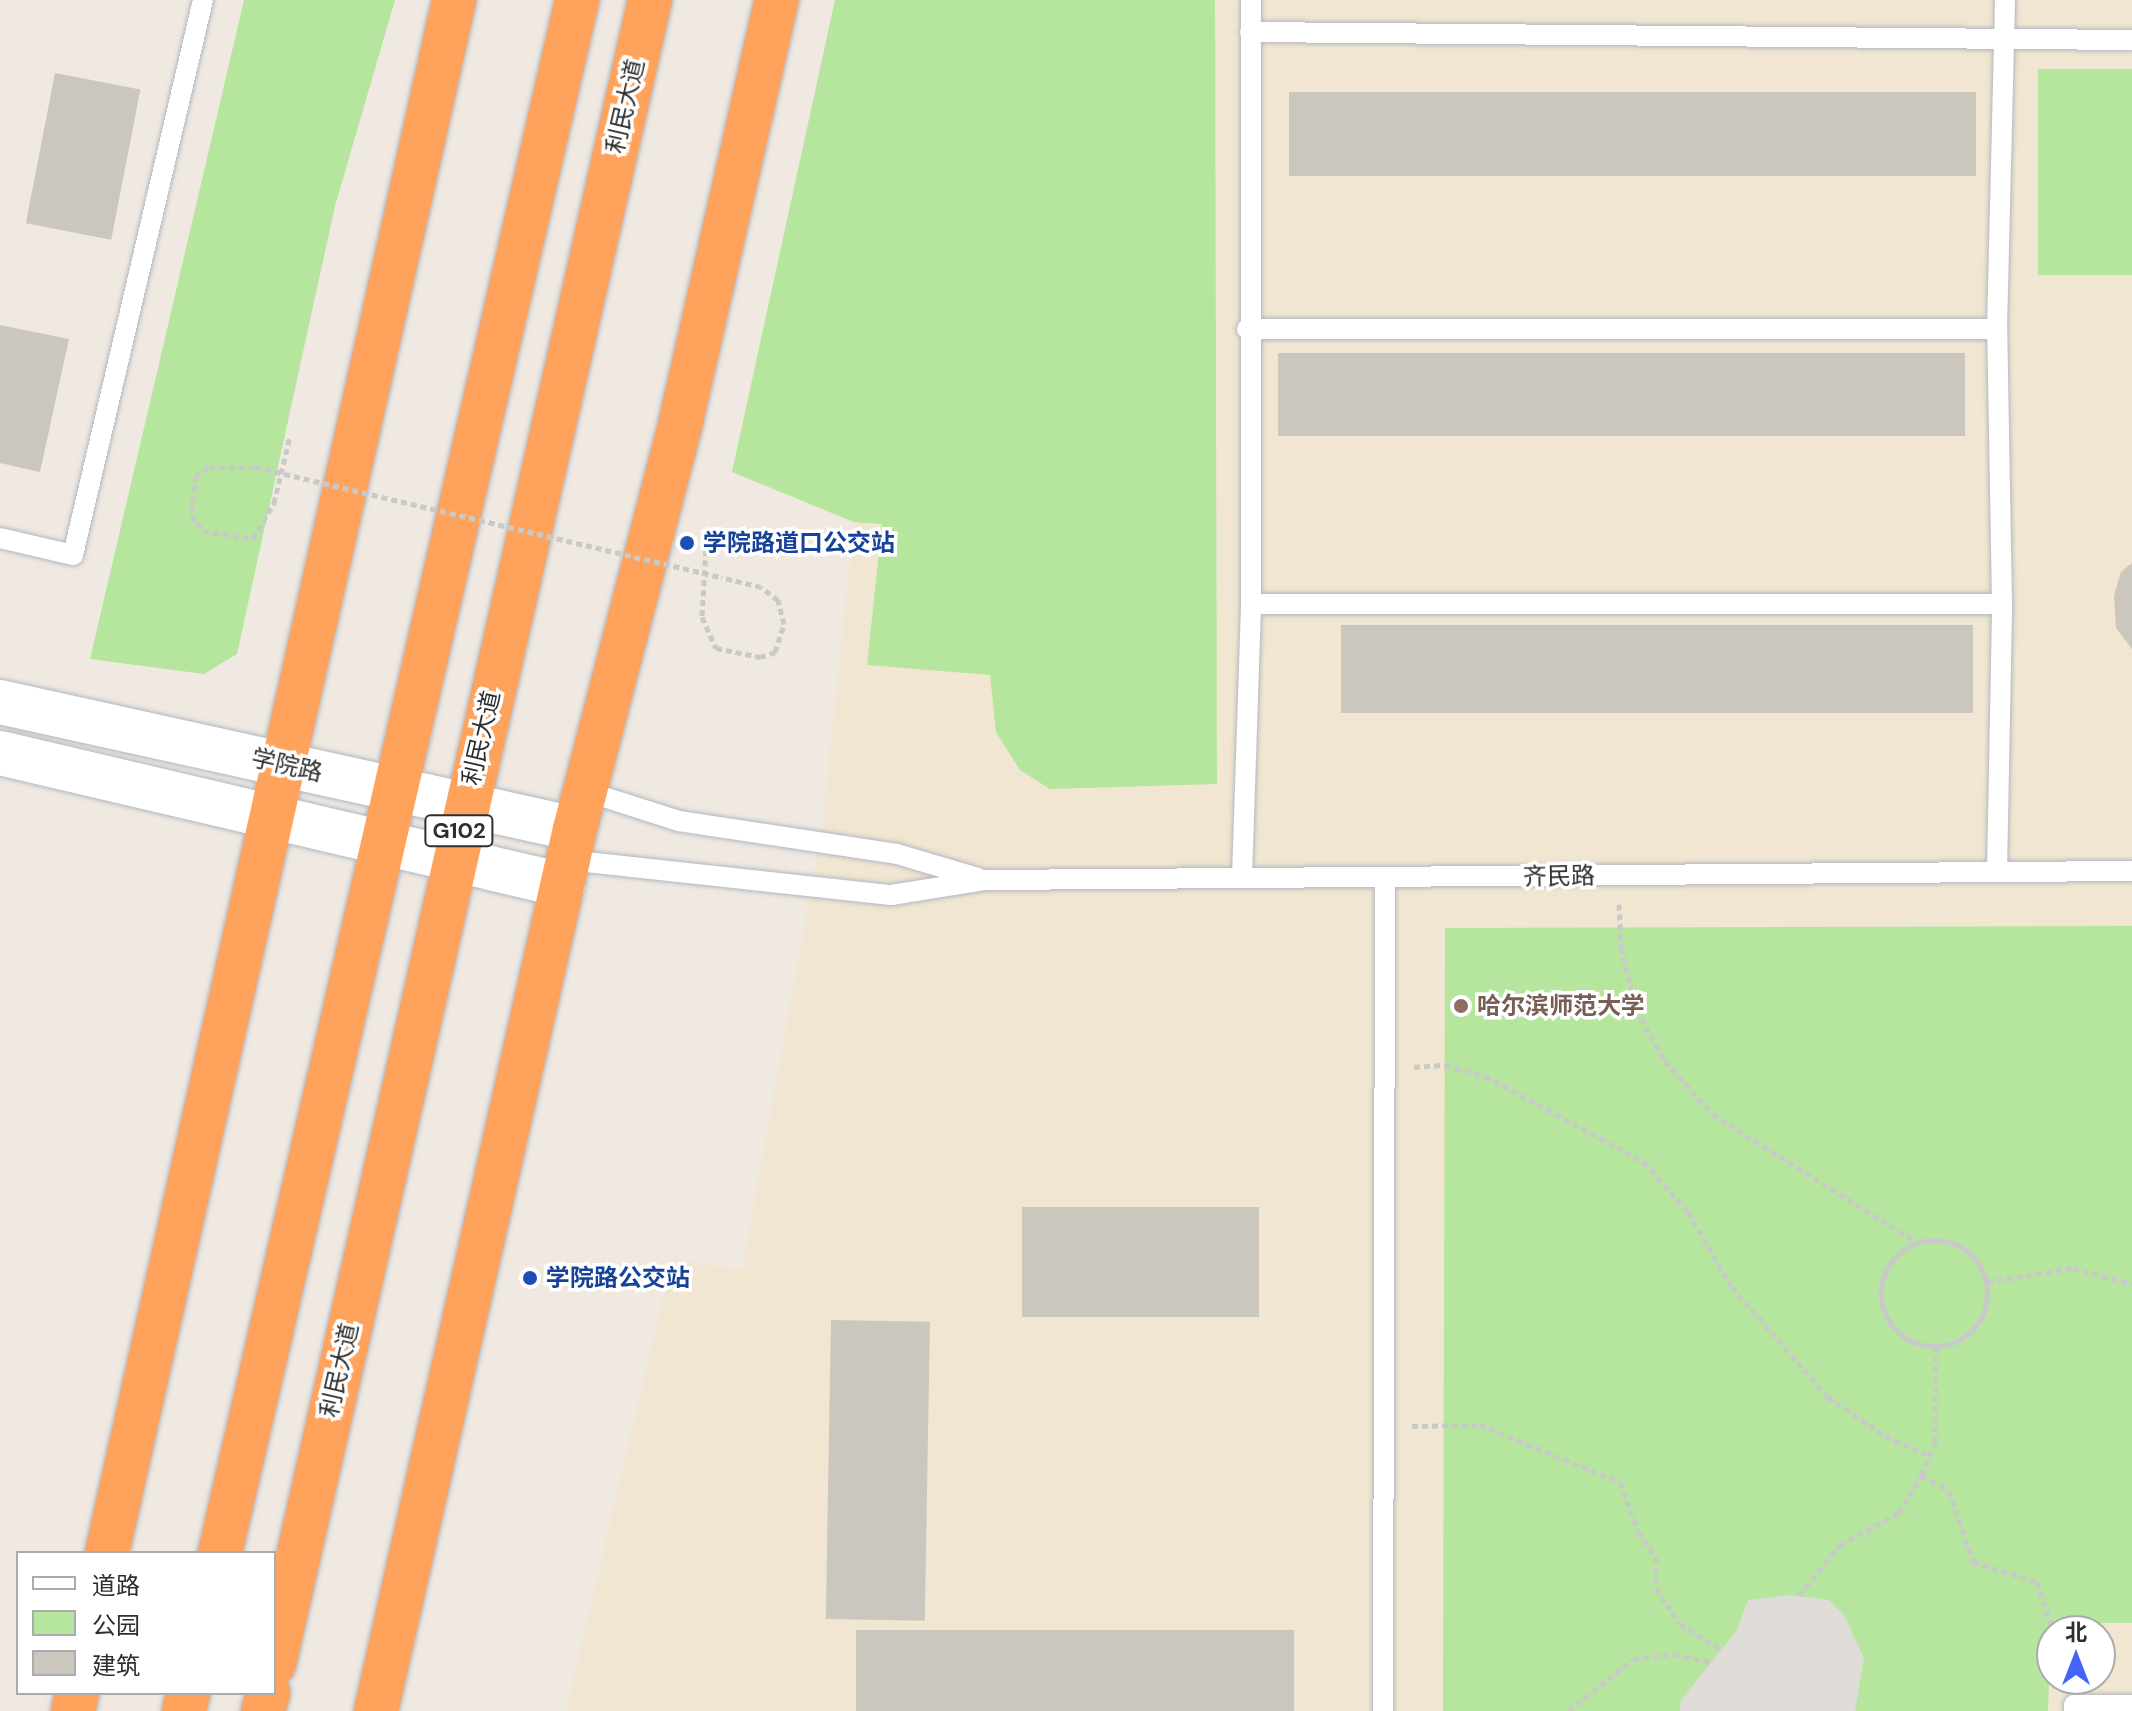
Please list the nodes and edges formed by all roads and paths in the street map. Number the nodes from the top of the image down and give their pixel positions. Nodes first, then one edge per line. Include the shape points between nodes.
1 (203, 0) edge
2 (454, 0) edge
3 (577, 0) edge
4 (650, 0) edge
5 (777, 0) edge
6 (1251, 0) edge
7 (2005, 0) edge
8 (1250, 32) junction
9 (2004, 39) junction
10 (2132, 40) edge
11 (1247, 329) junction
12 (1997, 329) junction
13 (290, 436) dead end
14 (707, 530) dead end
15 (0, 538) edge
16 (1251, 604) junction
17 (2002, 604) junction
18 (0, 702) edge
19 (0, 753) edge
20 (280, 764) junction
21 (394, 789) junction
22 (465, 805) junction
23 (269, 814) junction
24 (382, 841) junction
25 (573, 841) junction
26 (454, 857) junction
27 (2132, 871) edge
28 (1997, 872) junction
29 (1618, 875) junction
30 (1385, 877) junction
31 (1242, 878) junction
32 (986, 880) junction
33 (1385, 1069) junction
34 (1917, 1242) junction
35 (1987, 1282) junction
36 (2132, 1284) edge
37 (1936, 1346) junction
38 (1383, 1427) junction
39 (1930, 1456) junction
40 (1922, 1475) junction
41 (107, 1551) edge
42 (220, 1551) edge
43 (1799, 1595) dead end
44 (2048, 1615) edge
45 (1720, 1649) dead end
46 (276, 1655) edge
47 (1713, 1663) dead end
48 (2132, 1705) edge
49 (376, 1711) edge
50 (1383, 1711) edge
51 (1569, 1711) edge
52 (2074, 1711) edge

1 - 15 lane via 73,555
2 - 20 highway
3 - 21 highway, G102
4 - 22 highway, 利民大道 / G102
5 - 25 highway via 681,421
6 - 8 lane
7 - 9 lane
8 - 9 lane
8 - 11 lane
9 - 10 lane
9 - 12 lane
11 - 12 lane
11 - 16 lane
12 - 17 lane
13 - 14 path, bridge via 274,503 253,539 203,531 191,515 196,476 208,467 255,467 721,577 761,587 778,600 784,624 775,652 760,657 716,648 702,617
16 - 17 lane
16 - 31 lane
17 - 28 lane
18 - 20 main road, 学院路
19 - 23 main road
20 - 21 main road, 学院路
20 - 23 highway
21 - 22 main road, 学院路
21 - 24 highway, G102
22 - 25 main road, 学院路
22 - 26 highway, 利民大道 / G102
23 - 24 main road
23 - 41 highway
24 - 26 main road
24 - 42 highway, G102
25 - 26 main road
25 - 32 lane via 891,895
25 - 32 lane via 679,821 897,854
25 - 49 highway
26 - 46 highway, 利民大道 / G102
27 - 28 lane, 齐民路
28 - 29 lane, 齐民路
29 - 30 lane, 齐民路
29 - 34 path via 1621,947 1636,1009 1665,1061 1712,1114
30 - 31 lane, 齐民路
30 - 33 lane
31 - 32 lane, 齐民路
33 - 38 lane
33 - 39 path via 1445,1065 1485,1076 1644,1162 1688,1212 1732,1287 1828,1397 1885,1436
34 - 35 path via 1952,1242 1968,1251
34 - 37 path via 1890,1262 1880,1294 1898,1331
35 - 36 path via 2073,1268
35 - 37 path via 1987,1301 1970,1333
37 - 39 path via 1939,1406
38 - 45 path via 1480,1425 1620,1482 1638,1532 1656,1558 1656,1588 1680,1624
38 - 50 lane
39 - 40 path
40 - 43 path via 1899,1513 1840,1545
40 - 44 path via 1949,1491 1973,1562 2037,1582
47 - 51 path via 1674,1654 1633,1659
48 - 52 lane via 2074,1705

